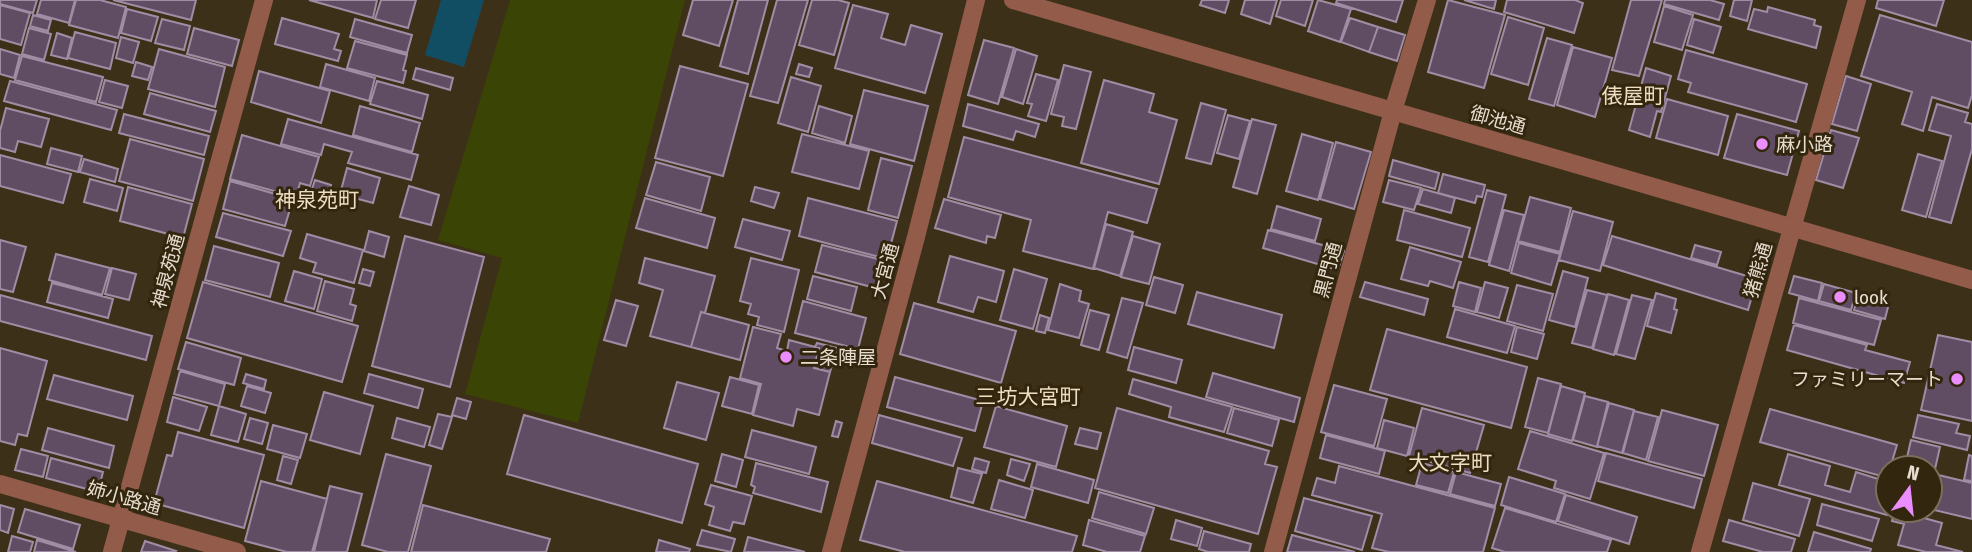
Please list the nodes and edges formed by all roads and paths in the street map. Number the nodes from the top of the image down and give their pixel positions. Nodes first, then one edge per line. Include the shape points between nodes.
1 (264, 0) edge
2 (976, 0) edge
3 (1013, 0) edge
4 (1427, 0) edge
5 (1857, 0) edge
6 (1393, 111) junction
7 (1792, 228) junction
8 (1972, 280) edge
9 (0, 484) edge
10 (122, 519) junction
11 (112, 552) edge
12 (237, 552) edge
13 (831, 552) edge
14 (1273, 552) edge
15 (1700, 552) edge

1 - 10 street, 神泉苑通
2 - 13 street, 大宮通
3 - 6 street, 御池通
4 - 6 street, 黒門通
5 - 7 street, 猪熊通
6 - 7 street, 御池通
6 - 14 street, 黒門通
7 - 8 street, 御池通
7 - 15 street, 猪熊通
9 - 10 street, 姉小路通
10 - 11 street, 神泉苑通
10 - 12 street, 姉小路通

